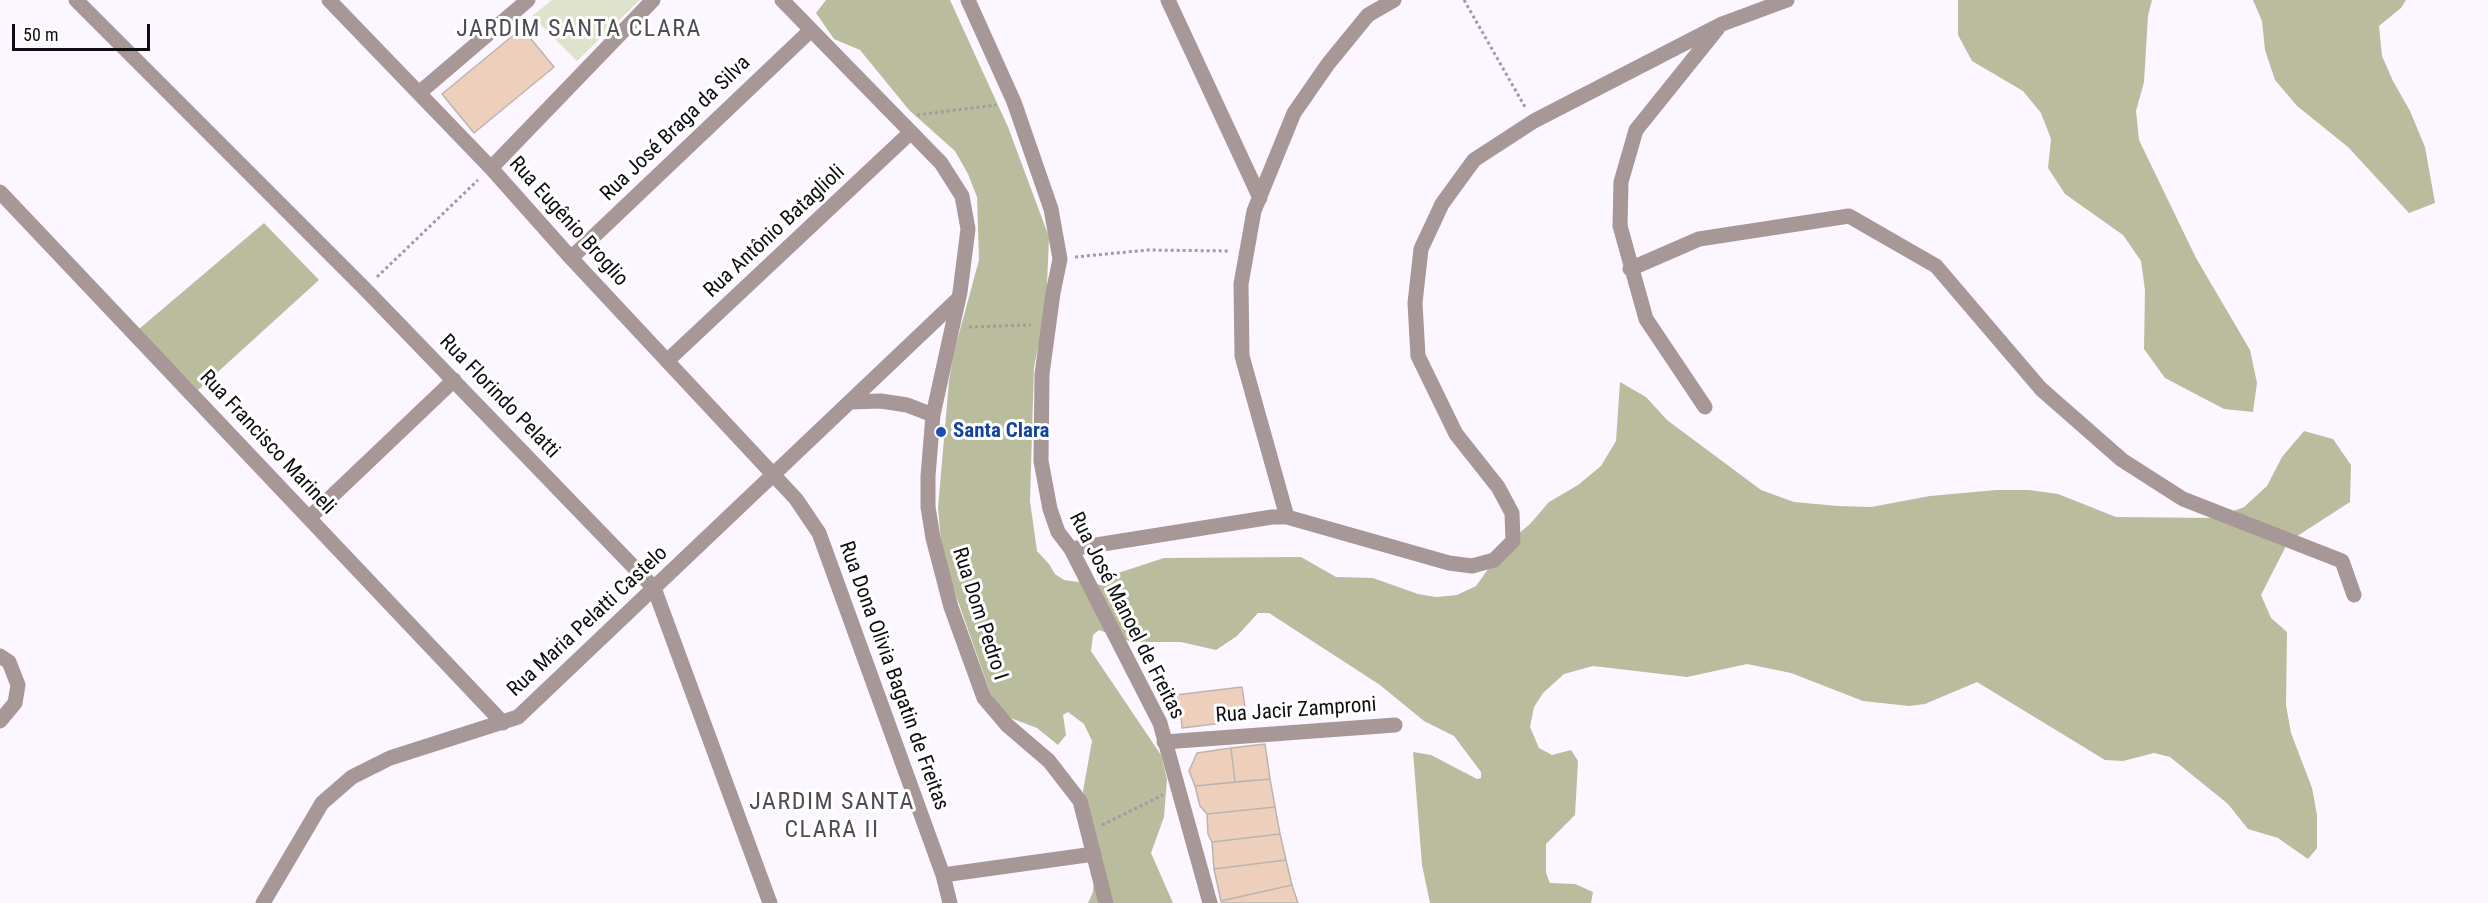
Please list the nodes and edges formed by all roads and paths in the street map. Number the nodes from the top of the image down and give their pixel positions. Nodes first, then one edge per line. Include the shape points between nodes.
1 (76, 0) edge
2 (329, 0) edge
3 (528, 0) edge
4 (652, 0) edge
5 (782, 0) edge
6 (968, 0) edge
7 (1168, 0) edge
8 (1394, 0) edge
9 (1464, 0) edge
10 (1787, 0) edge
11 (1722, 24) junction
12 (811, 30) junction
13 (419, 93) junction
14 (1014, 102) junction
15 (897, 118) junction
16 (1534, 121) junction
17 (911, 132) junction
18 (490, 168) junction
19 (0, 192) edge
20 (1260, 198) junction
21 (1247, 251) junction
22 (571, 258) junction
23 (1060, 259) junction
24 (1630, 269) junction
25 (365, 289) junction
26 (958, 299) junction
27 (1048, 325) junction
28 (952, 328) junction
29 (667, 361) junction
30 (454, 380) junction
31 (850, 402) junction
32 (1706, 407) dead end
33 (933, 415) junction
34 (773, 475) junction
35 (1287, 517) junction
36 (309, 518) junction
37 (1071, 549) junction
38 (654, 588) junction
39 (2354, 595) dead end
40 (0, 656) edge
41 (0, 721) edge
42 (503, 723) junction
43 (1395, 725) dead end
44 (1164, 741) junction
45 (1156, 798) dead end
46 (1105, 825) dead end
47 (1094, 854) junction
48 (943, 875) junction
49 (263, 903) edge
50 (770, 903) edge
51 (950, 903) edge
52 (1106, 903) edge
53 (1210, 903) edge

1 - 25 street, Rua Florindo Pelatti
2 - 13 street, Rua Eugênio Broglio
3 - 13 street
4 - 18 street
5 - 12 street, Rua Dom Pedro I
6 - 14 street, Rua José Manoel de Freitas
7 - 20 street
8 - 20 street via 1368,15 1294,113
9 - 16 path
10 - 11 street
11 - 16 street
11 - 24 street via 1636,130 1620,182 1620,226
12 - 15 street, Rua Dom Pedro I
12 - 22 street, Rua José Braga da Silva
13 - 18 street, Rua Eugênio Broglio
14 - 15 path
14 - 23 street, Rua José Manoel de Freitas via 1051,209
15 - 17 street, Rua Dom Pedro I
16 - 35 street via 1474,160 1442,204 1421,249 1415,303 1418,356 1456,434 1498,487 1512,513 1513,541 1494,560 1472,566
17 - 26 street, Rua Dom Pedro I via 941,163 962,196 968,229
17 - 29 street, Rua Antônio Bataglioli
18 - 22 street, Rua Eugênio Broglio
18 - 25 path
19 - 36 street, Rua Francisco Marineli
20 - 21 street
21 - 23 path via 1148,250
21 - 35 street via 1241,284 1242,356
22 - 29 street, Rua Eugênio Broglio
23 - 27 street, Rua José Manoel de Freitas
24 - 32 street via 1646,319
24 - 39 street via 1699,239 1849,216 1936,266 2041,389 2122,460 2183,500 2343,561
25 - 30 street, Rua Florindo Pelatti
26 - 28 street, Rua Dom Pedro I
26 - 31 street, Rua Maria Pelatti Castelo
27 - 28 path
27 - 37 street, Rua José Manoel de Freitas via 1042,374 1041,461 1050,509 1058,532
28 - 33 street, Rua Dom Pedro I
29 - 34 street, Rua Eugênio Broglio
30 - 36 street
30 - 38 street, Rua Florindo Pelatti
31 - 33 street via 881,401
31 - 34 street, Rua Maria Pelatti Castelo
33 - 47 street, Rua Dom Pedro I via 928,507 933,538 951,607 984,698 1007,725 1049,761 1080,801
34 - 38 street, Rua Maria Pelatti Castelo
34 - 48 street, Rua Dona Olivia Bagatin de Freitas via 796,499 819,533
35 - 37 street
36 - 42 street, Rua Francisco Marineli
37 - 44 street, Rua José Manoel de Freitas via 1160,723
38 - 42 street, Rua Maria Pelatti Castelo via 518,717
38 - 50 street, Rua Florindo Pelatti
40 - 41 street via 9,662 18,685 15,703
42 - 49 street, Rua Maria Pelatti Castelo via 390,758 352,777 322,803
43 - 44 street, Rua Jacir Zamproni
44 - 53 street, Rua José Manoel de Freitas
45 - 46 path
47 - 48 street
47 - 52 street, Rua Dom Pedro I
48 - 51 street, Rua Dona Olivia Bagatin de Freitas

